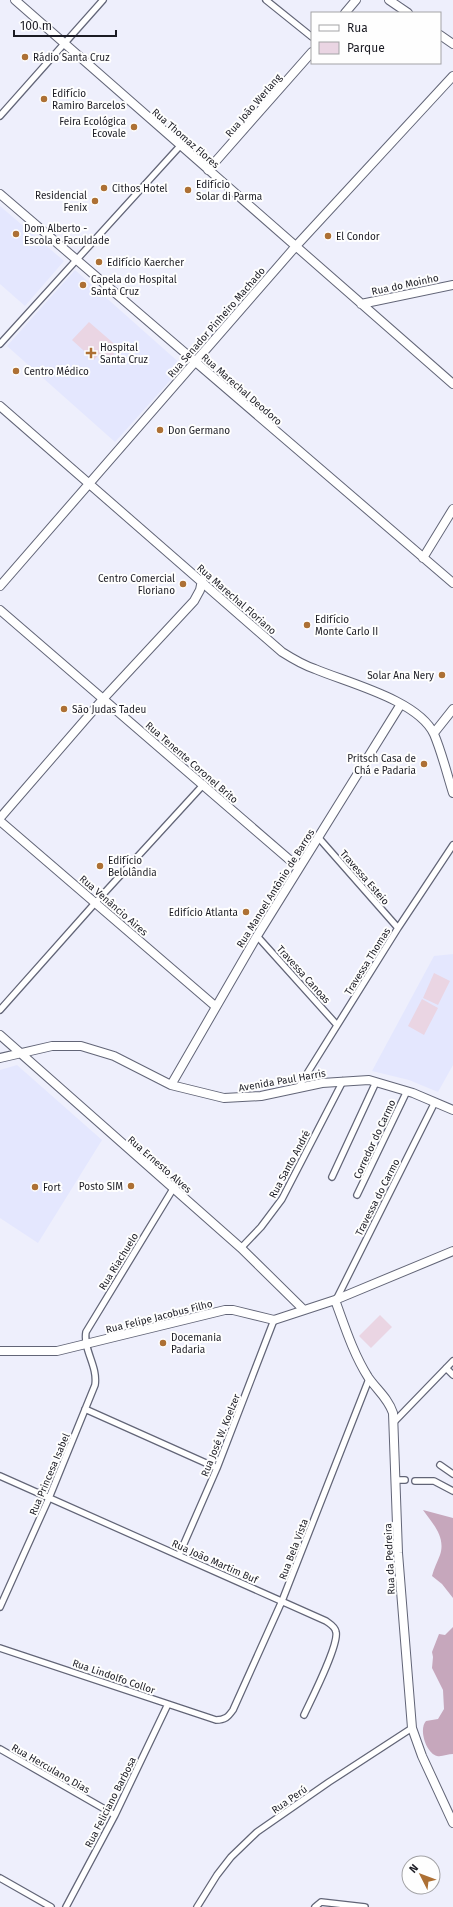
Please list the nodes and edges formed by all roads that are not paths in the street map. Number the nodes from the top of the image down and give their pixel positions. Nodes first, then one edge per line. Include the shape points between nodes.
1 (15, 0) edge
2 (266, 0) edge
3 (356, 0) edge
4 (390, 0) edge
5 (100, 1) edge
6 (347, 12) edge
7 (407, 12) edge
8 (311, 36) edge
9 (441, 36) edge
10 (64, 43) junction
11 (453, 44) edge
12 (311, 53) edge
13 (453, 76) edge
14 (0, 116) edge
15 (180, 146) junction
16 (208, 170) junction
17 (0, 194) edge
18 (296, 246) junction
19 (77, 261) junction
20 (453, 285) edge
21 (361, 304) junction
22 (0, 344) edge
23 (195, 362) junction
24 (453, 384) edge
25 (0, 406) edge
26 (89, 484) junction
27 (453, 509) edge
28 (423, 558) junction
29 (202, 580) junction
30 (453, 583) edge
31 (0, 586) edge
32 (214, 591) junction
33 (194, 601) junction
34 (0, 610) edge
35 (103, 699) junction
36 (401, 704) junction
37 (453, 709) edge
38 (434, 733) junction
39 (204, 784) junction
40 (453, 793) edge
41 (0, 818) edge
42 (0, 821) edge
43 (318, 837) junction
44 (453, 845) edge
45 (299, 868) junction
46 (96, 902) junction
47 (398, 928) junction
48 (257, 936) junction
49 (215, 1006) junction
50 (0, 1010) edge
51 (337, 1025) junction
52 (0, 1035) edge
53 (20, 1052) junction
54 (0, 1058) edge
55 (343, 1081) junction
56 (376, 1082) junction
57 (171, 1085) junction
58 (298, 1088) junction
59 (407, 1090) junction
60 (435, 1102) junction
61 (453, 1110) edge
62 (332, 1177) dead end
63 (173, 1189) junction
64 (357, 1195) dead end
65 (241, 1248) junction
66 (453, 1251) edge
67 (335, 1300) junction
68 (304, 1310) junction
69 (274, 1320) junction
70 (86, 1345) junction
71 (0, 1351) edge
72 (453, 1361) edge
73 (446, 1368) junction
74 (453, 1375) edge
75 (369, 1379) junction
76 (85, 1409) junction
77 (394, 1422) junction
78 (440, 1465) dead end
79 (217, 1468) junction
80 (453, 1474) edge
81 (0, 1476) edge
82 (396, 1480) junction
83 (405, 1480) dead end
84 (415, 1480) dead end
85 (453, 1491) edge
86 (49, 1498) junction
87 (179, 1555) junction
88 (282, 1601) junction
89 (0, 1607) edge
90 (0, 1648) edge
91 (168, 1704) junction
92 (304, 1715) dead end
93 (223, 1720) joint
94 (412, 1728) junction
95 (0, 1749) edge
96 (115, 1815) junction
97 (453, 1823) edge
98 (0, 1878) edge
99 (51, 1907) edge
100 (66, 1907) edge
101 (197, 1907) edge
102 (315, 1907) edge
103 (365, 1907) edge

1 - 10 main road, Rua Thomaz Flores
2 - 8 street
3 - 6 main road
4 - 7 main road
5 - 10 street
9 - 11 main road
10 - 14 street
10 - 15 main road, Rua Thomaz Flores
12 - 16 main road, Rua João Werlang
13 - 18 main road, Rua Senador Pinheiro Machado
15 - 16 main road, Rua Thomaz Flores
15 - 19 street
16 - 18 main road, Rua Thomaz Flores
17 - 19 main road, Rua Marechal Deodoro
18 - 21 main road, Rua Thomaz Flores
18 - 23 main road, Rua Senador Pinheiro Machado
19 - 22 street
19 - 23 main road, Rua Marechal Deodoro
20 - 21 main road, Rua do Moinho
21 - 24 main road, Rua Thomaz Flores
23 - 26 main road, Rua Senador Pinheiro Machado
23 - 28 main road, Rua Marechal Deodoro
25 - 26 main road, Rua Marechal Floriano
26 - 29 main road, Rua Marechal Floriano
26 - 31 main road, Rua Senador Pinheiro Machado
27 - 28 main road
28 - 30 main road, Rua Marechal Deodoro
29 - 32 main road, Rua Marechal Floriano
29 - 33 main road
32 - 33 main road via 207,591
32 - 36 main road, Rua Marechal Floriano via 282,652 297,661
33 - 35 main road
34 - 35 main road, Rua Tenente Coronel Brito
35 - 39 main road, Rua Tenente Coronel Brito
35 - 41 main road
36 - 38 main road, Rua Marechal Floriano via 414,712
36 - 43 main road, Rua Manoel Antônio de Barros
37 - 38 main road
38 - 40 main road, Rua Marechal Floriano
39 - 45 main road, Rua Tenente Coronel Brito
39 - 46 street
42 - 46 main road, Rua Venâncio Aires
43 - 45 main road, Rua Manoel Antônio de Barros
43 - 47 street, Travessa Esteio
44 - 47 street, Travessa Thomas
45 - 48 main road, Rua Manoel Antônio de Barros
46 - 49 main road, Rua Venâncio Aires
46 - 50 street
47 - 51 street, Travessa Thomas
48 - 49 main road, Rua Manoel Antônio de Barros
48 - 51 street, Travessa Canoas
49 - 57 main road, Rua Manoel Antônio de Barros
51 - 58 street, Travessa Thomas
52 - 53 main road, Rua Ernesto Alves
53 - 54 main road, Avenida Paul Harris
53 - 57 main road, Avenida Paul Harris via 52,1046 81,1046 114,1056
53 - 63 main road, Rua Ernesto Alves
55 - 56 main road, Avenida Paul Harris
55 - 58 main road, Avenida Paul Harris
55 - 65 street, Rua Santo André via 282,1199
56 - 59 main road, Avenida Paul Harris
56 - 62 street
57 - 58 main road, Avenida Paul Harris via 208,1095 233,1098 261,1096
59 - 60 main road, Avenida Paul Harris
59 - 64 street, Corredor do Carmo
60 - 61 main road, Avenida Paul Harris
60 - 67 street, Travessa do Carmo
63 - 65 main road, Rua Ernesto Alves
63 - 70 street, Rua Riachuelo via 90,1324 86,1332
65 - 68 main road, Rua Ernesto Alves
66 - 67 main road
67 - 68 main road
67 - 75 main road, Rua da Pedreira via 350,1343
68 - 69 main road
69 - 70 main road, Rua Felipe Jacobus Filho via 225,1310
69 - 79 street, Rua José W. Koelzer
70 - 71 main road, Rua Felipe Jacobus Filho via 57,1351
70 - 76 street, Rua Princesa Isabel via 94,1369 95,1382
72 - 73 street
73 - 74 street
73 - 77 street
75 - 77 main road, Rua da Pedreira via 391,1405
75 - 88 street, Rua Bela Vista
76 - 79 street
76 - 86 street, Rua Princesa Isabel
77 - 82 main road, Rua da Pedreira
78 - 80 street
79 - 87 street, Rua José W. Koelzer
81 - 86 street, Rua João Martim Buf
82 - 83 street
82 - 94 main road, Rua da Pedreira via 398,1561
84 - 85 street via 434,1481
86 - 87 street, Rua João Martim Buf
86 - 89 street, Rua Princesa Isabel
87 - 88 street, Rua João Martim Buf
88 - 92 street, Rua João Martim Buf via 326,1621 336,1631 331,1654
88 - 93 street, Rua Bela Vista via 233,1710
90 - 91 street, Rua Lindolfo Collor
91 - 93 street, Rua Lindolfo Collor
91 - 96 street, Rua Feliciano Barbosa
94 - 97 main road, Rua da Pedreira
94 - 101 street, Rua Perú via 257,1832 231,1857
95 - 96 street, Rua Herculano Dias
96 - 100 street, Rua Feliciano Barbosa
98 - 99 street
102 - 103 street via 321,1902

